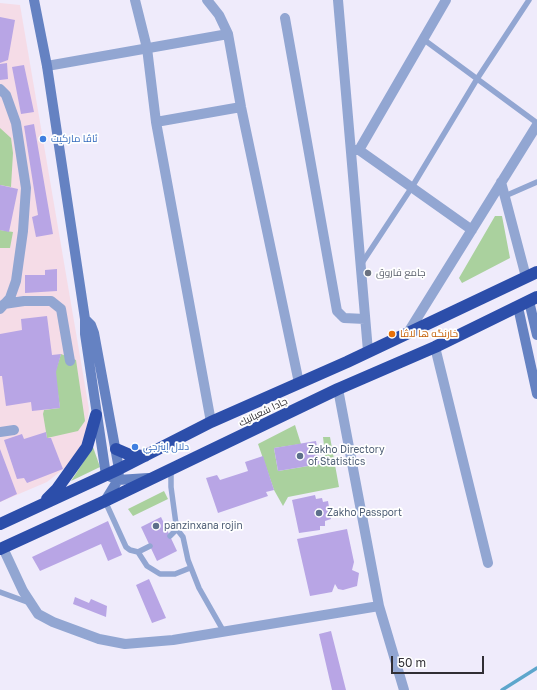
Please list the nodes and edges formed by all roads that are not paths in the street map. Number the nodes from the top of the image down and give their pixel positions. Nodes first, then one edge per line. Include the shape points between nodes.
1 (34, 0) edge
2 (135, 0) edge
3 (207, 0) edge
4 (338, 0) edge
5 (446, 0) edge
6 (529, 0) edge
7 (285, 18) dead end
8 (228, 34) junction
9 (423, 39) junction
10 (147, 48) junction
11 (47, 66) junction
12 (477, 80) junction
13 (0, 89) edge
14 (241, 107) junction
15 (156, 122) junction
16 (537, 124) edge
17 (355, 150) junction
18 (501, 182) junction
19 (537, 182) edge
20 (412, 187) junction
21 (505, 196) junction
22 (472, 230) junction
23 (360, 265) junction
24 (532, 275) edge
25 (533, 299) edge
26 (2, 307) edge
27 (518, 307) junction
28 (85, 319) junction
29 (365, 319) junction
30 (409, 331) junction
31 (537, 335) edge
32 (435, 348) junction
33 (368, 351) junction
34 (70, 361) dead end
35 (299, 383) junction
36 (338, 389) junction
37 (537, 394) edge
38 (96, 415) junction
39 (211, 422) junction
40 (14, 430) dead end
41 (0, 432) edge
42 (116, 448) junction
43 (146, 456) junction
44 (171, 469) junction
45 (118, 474) junction
46 (106, 475) junction
47 (152, 478) junction
48 (105, 501) junction
49 (42, 504) junction
50 (0, 524) edge
51 (176, 528) junction
52 (170, 536) dead end
53 (150, 546) dead end
54 (2, 548) edge
55 (138, 552) junction
56 (488, 563) dead end
57 (190, 568) junction
58 (0, 592) edge
59 (32, 604) junction
60 (379, 606) junction
61 (224, 632) junction
62 (403, 687) edge

1 - 11 street
2 - 10 street
3 - 8 street via 219,15
4 - 17 street
5 - 9 street
6 - 12 lane
7 - 29 street via 336,311 344,318
8 - 10 street
8 - 14 street
9 - 12 lane
9 - 17 street
10 - 11 street
10 - 15 street
11 - 28 street
12 - 16 lane
12 - 20 lane
13 - 26 street via 6,95 16,123 26,188 17,274 10,298
14 - 15 street
14 - 35 street
15 - 39 street
16 - 18 street
17 - 20 street
17 - 23 street
18 - 21 street
18 - 22 street
19 - 21 lane
20 - 22 street
20 - 23 lane
21 - 24 street
22 - 30 street
23 - 29 street
24 - 30 highway, جادا شعبانيك
25 - 27 highway, جادا شعبانيك
25 - 31 street
26 - 34 street via 24,301 51,301 61,309
27 - 32 highway, جادا شعبانيك
27 - 37 street
28 - 38 street
28 - 42 street via 94,333
29 - 33 street
30 - 33 highway, جادا شعبانيك
32 - 36 highway, جادا شعبانيك
32 - 56 street
33 - 35 highway, جادا شعبانيك
35 - 39 highway, جادا شعبانيك
36 - 44 highway, جادا شعبانيك
36 - 60 street
38 - 46 street
38 - 49 highway via 87,447 57,489
39 - 43 highway, جادا شعبانيك
40 - 41 street
42 - 43 highway via 130,455
42 - 45 street
43 - 45 highway, جادا شعبانيك
44 - 47 highway, جادا شعبانيك
44 - 51 lane
45 - 46 highway, جادا شعبانيك
45 - 47 street
45 - 48 street
46 - 49 highway, جادا شعبانيك
47 - 48 highway, جادا شعبانيك
48 - 54 highway, جادا شعبانيك
48 - 55 lane via 126,547
49 - 50 highway, جادا شعبانيك
51 - 52 lane
51 - 57 lane via 183,537
53 - 55 lane
54 - 59 street
55 - 57 lane via 147,566 160,574 175,574
57 - 61 lane
58 - 59 lane
59 - 61 street via 38,614 53,622 99,640 125,644
60 - 61 street
60 - 62 street

